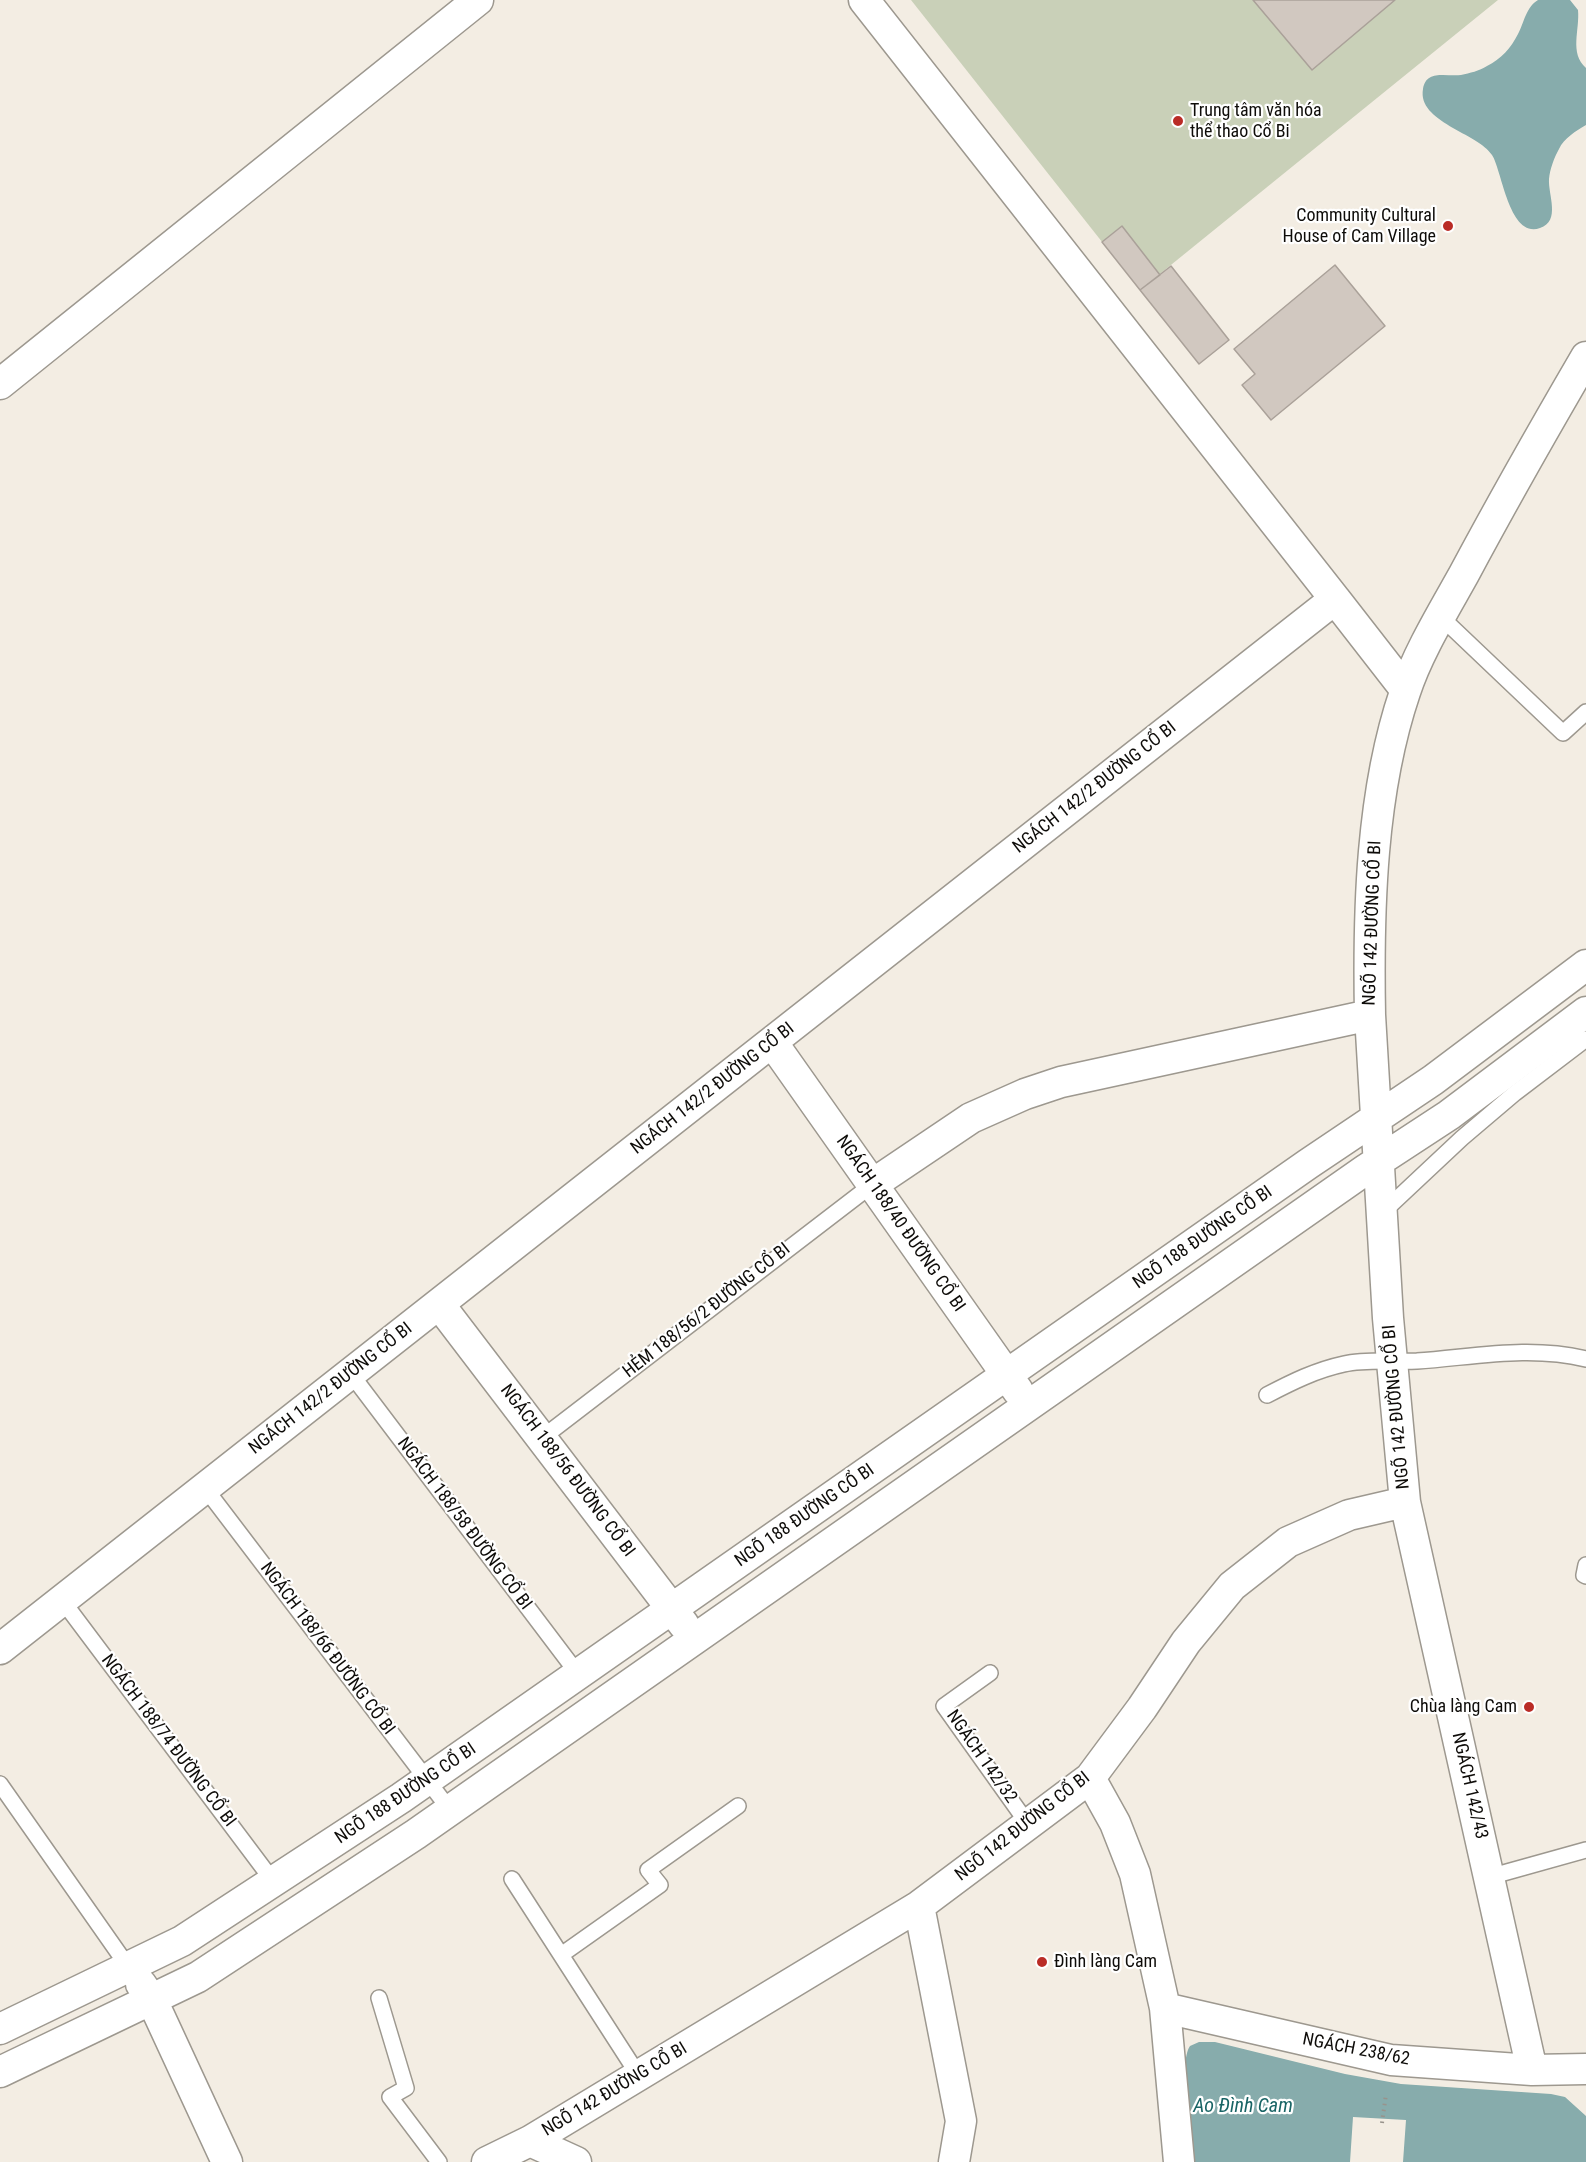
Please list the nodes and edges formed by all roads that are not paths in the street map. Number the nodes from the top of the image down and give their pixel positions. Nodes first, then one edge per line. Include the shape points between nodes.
1 (478, 0) edge
2 (864, 0) edge
3 (1586, 357) edge
4 (0, 384) edge
5 (1335, 599) junction
6 (1441, 617) junction
7 (1405, 689) junction
8 (1586, 712) edge
9 (1586, 965) edge
10 (1586, 1012) edge
11 (1370, 1015) junction
12 (1586, 1039) edge
13 (772, 1042) junction
14 (1376, 1118) junction
15 (1379, 1162) junction
16 (873, 1184) junction
17 (1382, 1213) junction
18 (439, 1304) junction
19 (1586, 1359) edge
20 (1392, 1362) junction
21 (351, 1374) junction
22 (1007, 1375) junction
23 (1267, 1395) dead end
24 (1029, 1406) junction
25 (542, 1438) junction
26 (205, 1488) junction
27 (1405, 1502) junction
28 (1586, 1565) edge
29 (1586, 1576) edge
30 (62, 1600) junction
31 (672, 1609) junction
32 (695, 1639) junction
33 (0, 1649) edge
34 (990, 1673) dead end
35 (578, 1674) junction
36 (1090, 1778) junction
37 (427, 1780) junction
38 (0, 1784) edge
39 (738, 1806) dead end
40 (450, 1810) junction
41 (1028, 1824) junction
42 (1586, 1850) edge
43 (1489, 1877) junction
44 (512, 1879) dead end
45 (273, 1881) junction
46 (919, 1906) junction
47 (561, 1955) junction
48 (129, 1968) junction
49 (379, 1998) dead end
50 (152, 2000) junction
51 (1165, 2008) junction
52 (0, 2029) edge
53 (1586, 2069) edge
54 (1532, 2070) junction
55 (0, 2072) edge
56 (639, 2076) junction
57 (530, 2141) junction
58 (227, 2162) edge
59 (439, 2162) edge
60 (487, 2162) edge
61 (576, 2162) edge
62 (954, 2162) edge
63 (1179, 2162) edge

1 - 4 street
2 - 5 street
3 - 6 street, NGÕ 142 ĐƯỜNG CỔ BI
5 - 7 street
5 - 13 street, NGÁCH 142/2 ĐƯỜNG CỔ BI
6 - 7 street, NGÕ 142 ĐƯỜNG CỔ BI
6 - 8 lane via 1563,733
7 - 11 street, NGÕ 142 ĐƯỜNG CỔ BI via 1383,772 1377,820
9 - 14 street, NGÕ 188 ĐƯỜNG CỔ BI
10 - 15 street, NGÕ 188 ĐƯỜNG CỔ BI via 1449,1115
11 - 14 street, NGÕ 142 ĐƯỜNG CỔ BI
11 - 16 street via 1061,1082 1025,1094 970,1118
12 - 17 lane via 1479,1123
13 - 16 street, NGÁCH 188/40 ĐƯỜNG CỔ BI
13 - 18 street, NGÁCH 142/2 ĐƯỜNG CỔ BI
14 - 15 street, NGÕ 142 ĐƯỜNG CỔ BI
14 - 22 street, NGÕ 188 ĐƯỜNG CỔ BI
15 - 17 street, NGÕ 142 ĐƯỜNG CỔ BI
15 - 24 street, NGÕ 188 ĐƯỜNG CỔ BI
16 - 22 street, NGÁCH 188/40 ĐƯỜNG CỔ BI
16 - 25 lane, HẺM 188/56/2 ĐƯỜNG CỔ BI
17 - 20 street, NGÕ 142 ĐƯỜNG CỔ BI
18 - 21 street, NGÁCH 142/2 ĐƯỜNG CỔ BI
18 - 25 street, NGÁCH 188/56 ĐƯỜNG CỔ BI
19 - 20 lane via 1564,1354 1500,1352
20 - 23 lane via 1346,1363 1314,1372
20 - 27 street, NGÕ 142 ĐƯỜNG CỔ BI
21 - 26 street, NGÁCH 142/2 ĐƯỜNG CỔ BI
21 - 35 lane, NGÁCH 188/58 ĐƯỜNG CỔ BI
22 - 24 street, NGÁCH 188/40 ĐƯỜNG CỔ BI
22 - 31 street, NGÕ 188 ĐƯỜNG CỔ BI
24 - 32 street, NGÕ 188 ĐƯỜNG CỔ BI
25 - 31 street, NGÁCH 188/56 ĐƯỜNG CỔ BI
26 - 30 street, NGÁCH 142/2 ĐƯỜNG CỔ BI
26 - 37 lane, NGÁCH 188/66 ĐƯỜNG CỔ BI
27 - 36 street, NGÕ 142 ĐƯỜNG CỔ BI via 1349,1515 1288,1542 1232,1586 1186,1642
27 - 43 street, NGÁCH 142/43
28 - 29 lane
30 - 33 street, NGÁCH 142/2 ĐƯỜNG CỔ BI
30 - 45 lane, NGÁCH 188/74 ĐƯỜNG CỔ BI
31 - 32 street, NGÁCH 188/56 ĐƯỜNG CỔ BI
31 - 35 street, NGÕ 188 ĐƯỜNG CỔ BI
32 - 40 street, NGÕ 188 ĐƯỜNG CỔ BI
34 - 41 lane, NGÁCH 142/32 via 944,1706
35 - 37 street, NGÕ 188 ĐƯỜNG CỔ BI
36 - 41 street, NGÕ 142 ĐƯỜNG CỔ BI
36 - 51 street via 1115,1823 1135,1874
37 - 40 lane, NGÁCH 188/66 ĐƯỜNG CỔ BI
37 - 45 street, NGÕ 188 ĐƯỜNG CỔ BI
38 - 48 lane
39 - 47 lane via 648,1870 660,1885
40 - 50 street, NGÕ 188 ĐƯỜNG CỔ BI via 198,1977
41 - 46 street, NGÕ 142 ĐƯỜNG CỔ BI
42 - 43 lane
43 - 54 street, NGÁCH 142/43
44 - 47 lane
45 - 48 street, NGÕ 188 ĐƯỜNG CỔ BI via 182,1941
46 - 56 street, NGÕ 142 ĐƯỜNG CỔ BI
46 - 62 street via 961,2121
47 - 56 lane
48 - 50 street
48 - 52 street, NGÕ 188 ĐƯỜNG CỔ BI
49 - 59 lane via 406,2088 390,2097
50 - 55 street, NGÕ 188 ĐƯỜNG CỔ BI
50 - 58 street
51 - 54 street, NGÁCH 238/62 via 1391,2060
51 - 63 street
53 - 54 street, NGÁCH 238/62
56 - 57 street, NGÕ 142 ĐƯỜNG CỔ BI
57 - 60 street, NGÕ 142 ĐƯỜNG CỔ BI
57 - 61 street

